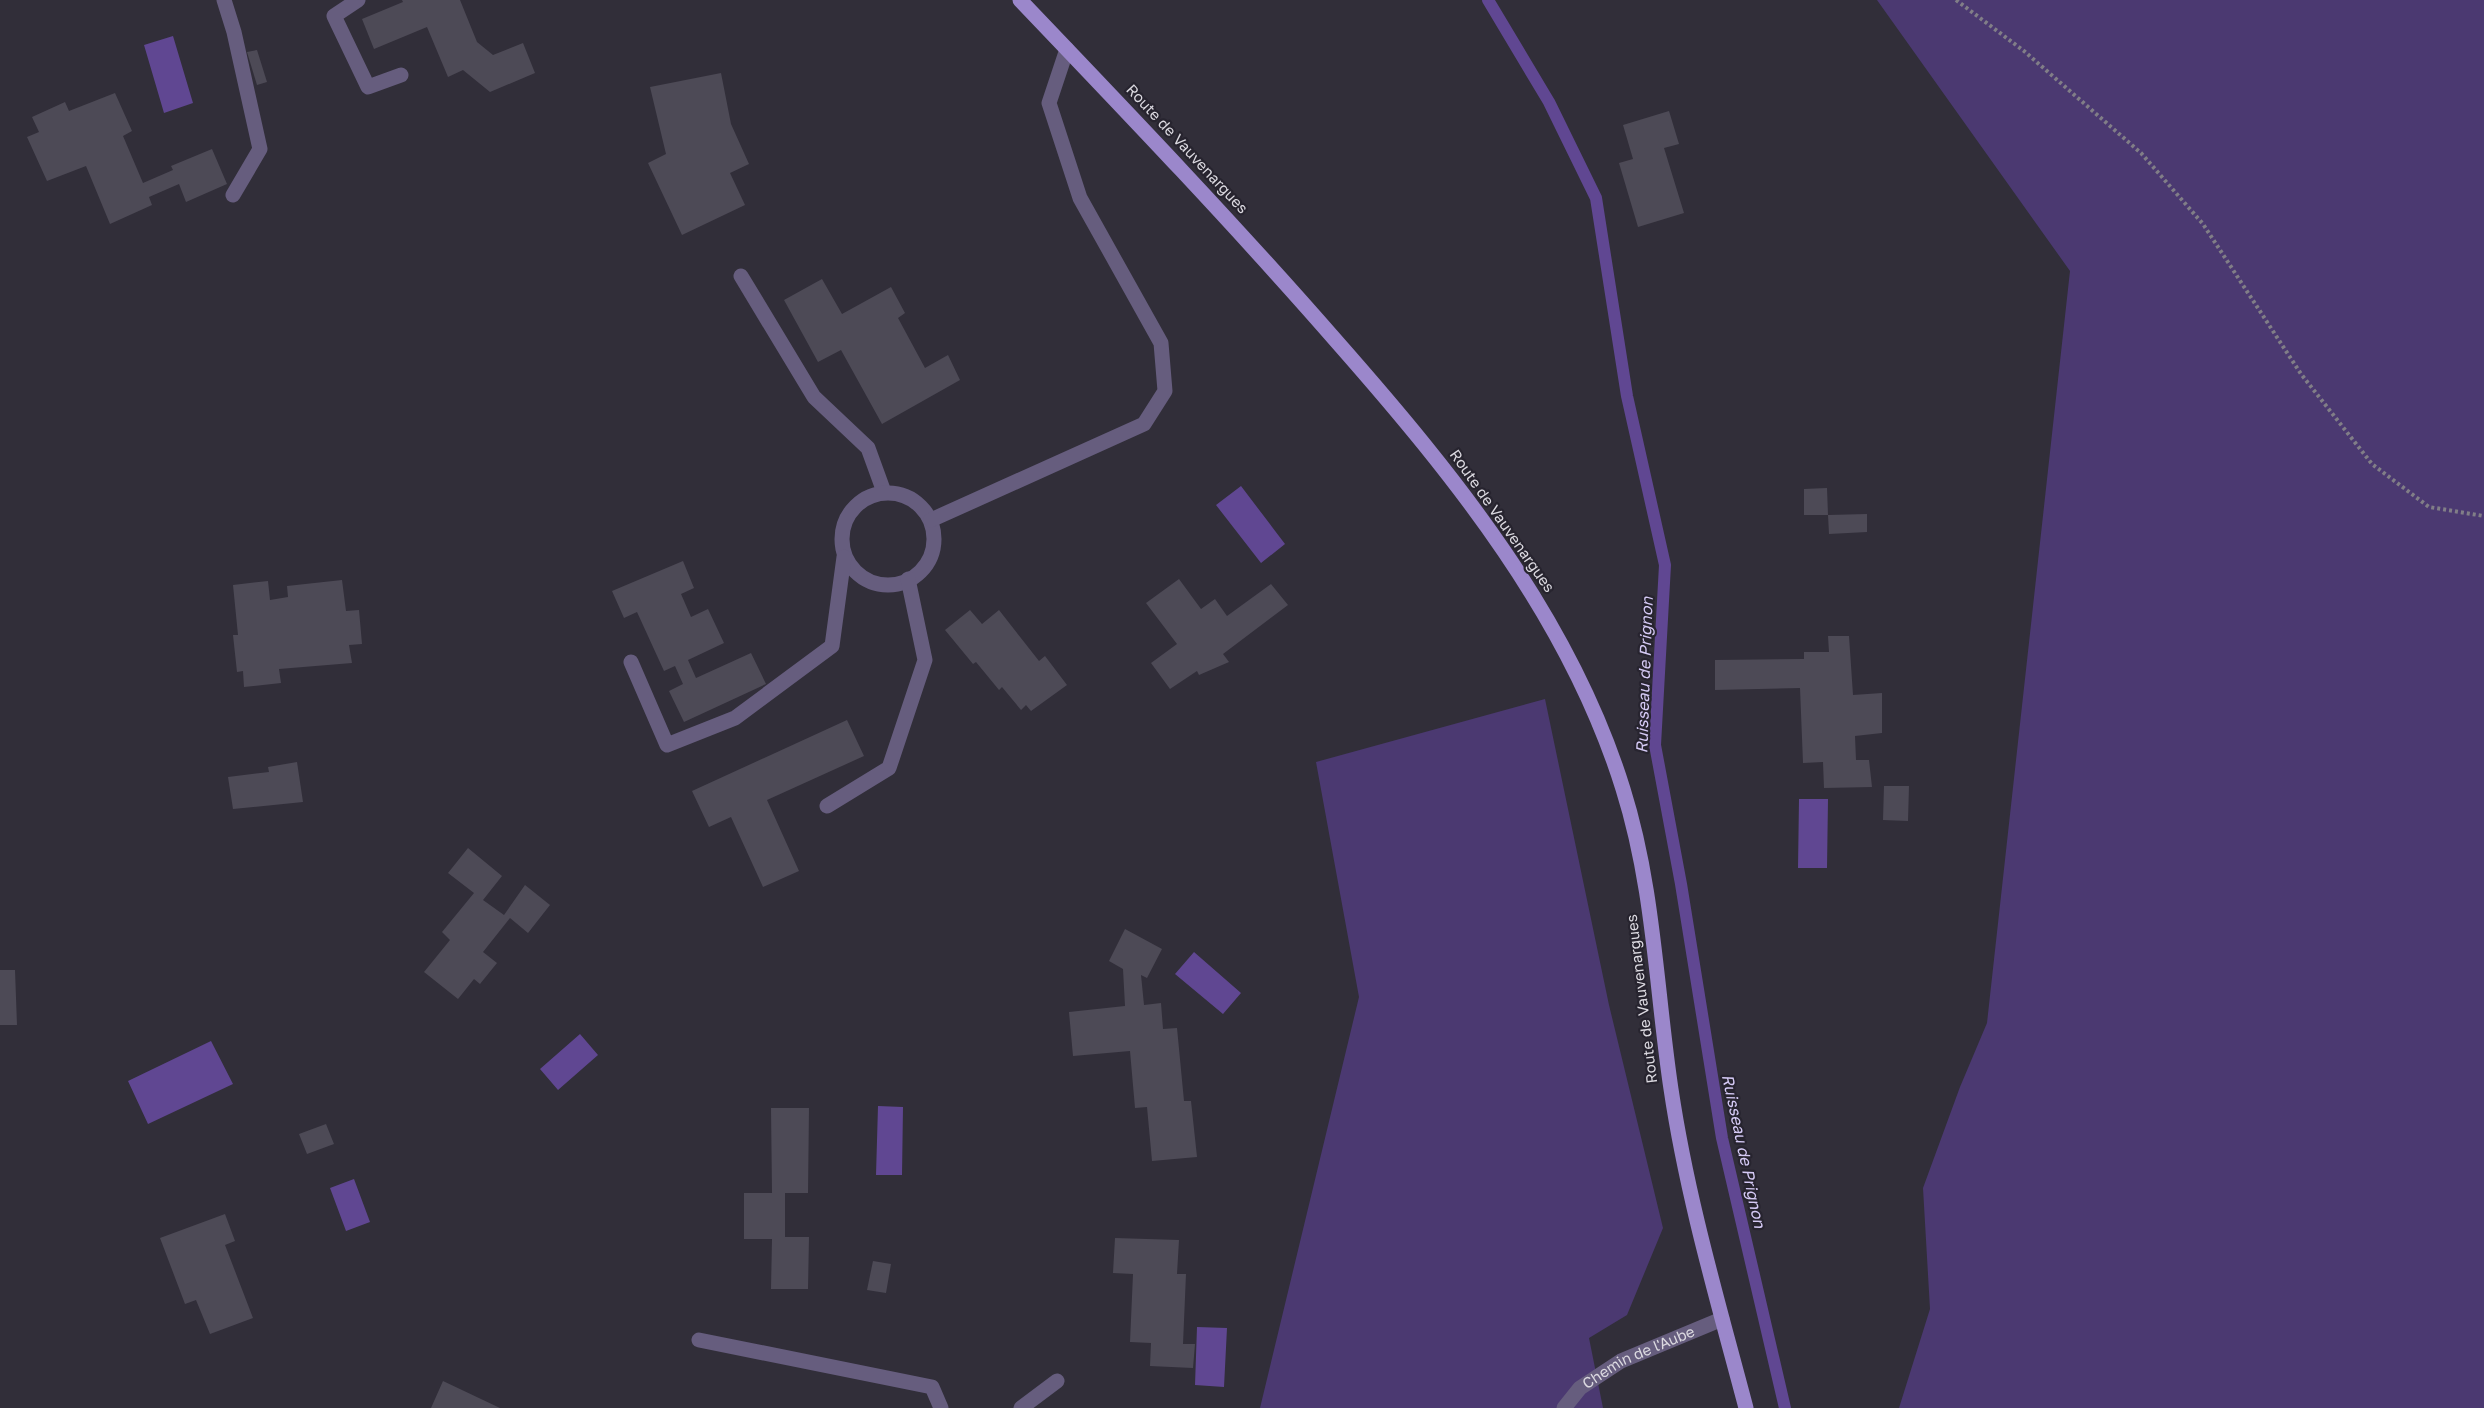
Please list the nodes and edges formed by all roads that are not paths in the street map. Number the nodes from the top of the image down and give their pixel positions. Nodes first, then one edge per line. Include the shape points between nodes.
1 (224, 0) edge
2 (358, 0) edge
3 (1020, 0) edge
4 (1067, 49) junction
5 (401, 75) dead end
6 (233, 195) dead end
7 (741, 276) dead end
8 (884, 492) junction
9 (931, 520) junction
10 (844, 557) junction
11 (908, 579) junction
12 (631, 662) dead end
13 (826, 806) dead end
14 (1722, 1319) junction
15 (699, 1341) dead end
16 (1058, 1381) dead end
17 (941, 1408) edge
18 (1021, 1408) edge
19 (1564, 1408) edge
20 (1746, 1408) edge

1 - 6 street via 260,149
2 - 5 street via 334,16 368,87
3 - 4 main road, Route de Vauvenargues
4 - 9 street via 1049,103 1080,198 1161,343 1166,391 1144,424
4 - 14 main road, Route de Vauvenargues via 1255,248 1408,424 1478,513 1539,604 1587,695 1623,788 1647,885 1670,1087 1685,1179
7 - 8 street via 814,397 868,448
8 - 9 street via 912,498
8 - 10 street via 856,503 842,528
9 - 11 street via 933,549 918,574
10 - 11 street via 863,579 892,586
10 - 12 street via 832,646 735,718 667,746
11 - 13 street via 925,660 889,768
14 - 19 street, Chemin de l'Aube via 1621,1361 1580,1388
14 - 20 main road, Route de Vauvenargues
15 - 17 street via 932,1387
16 - 18 street

